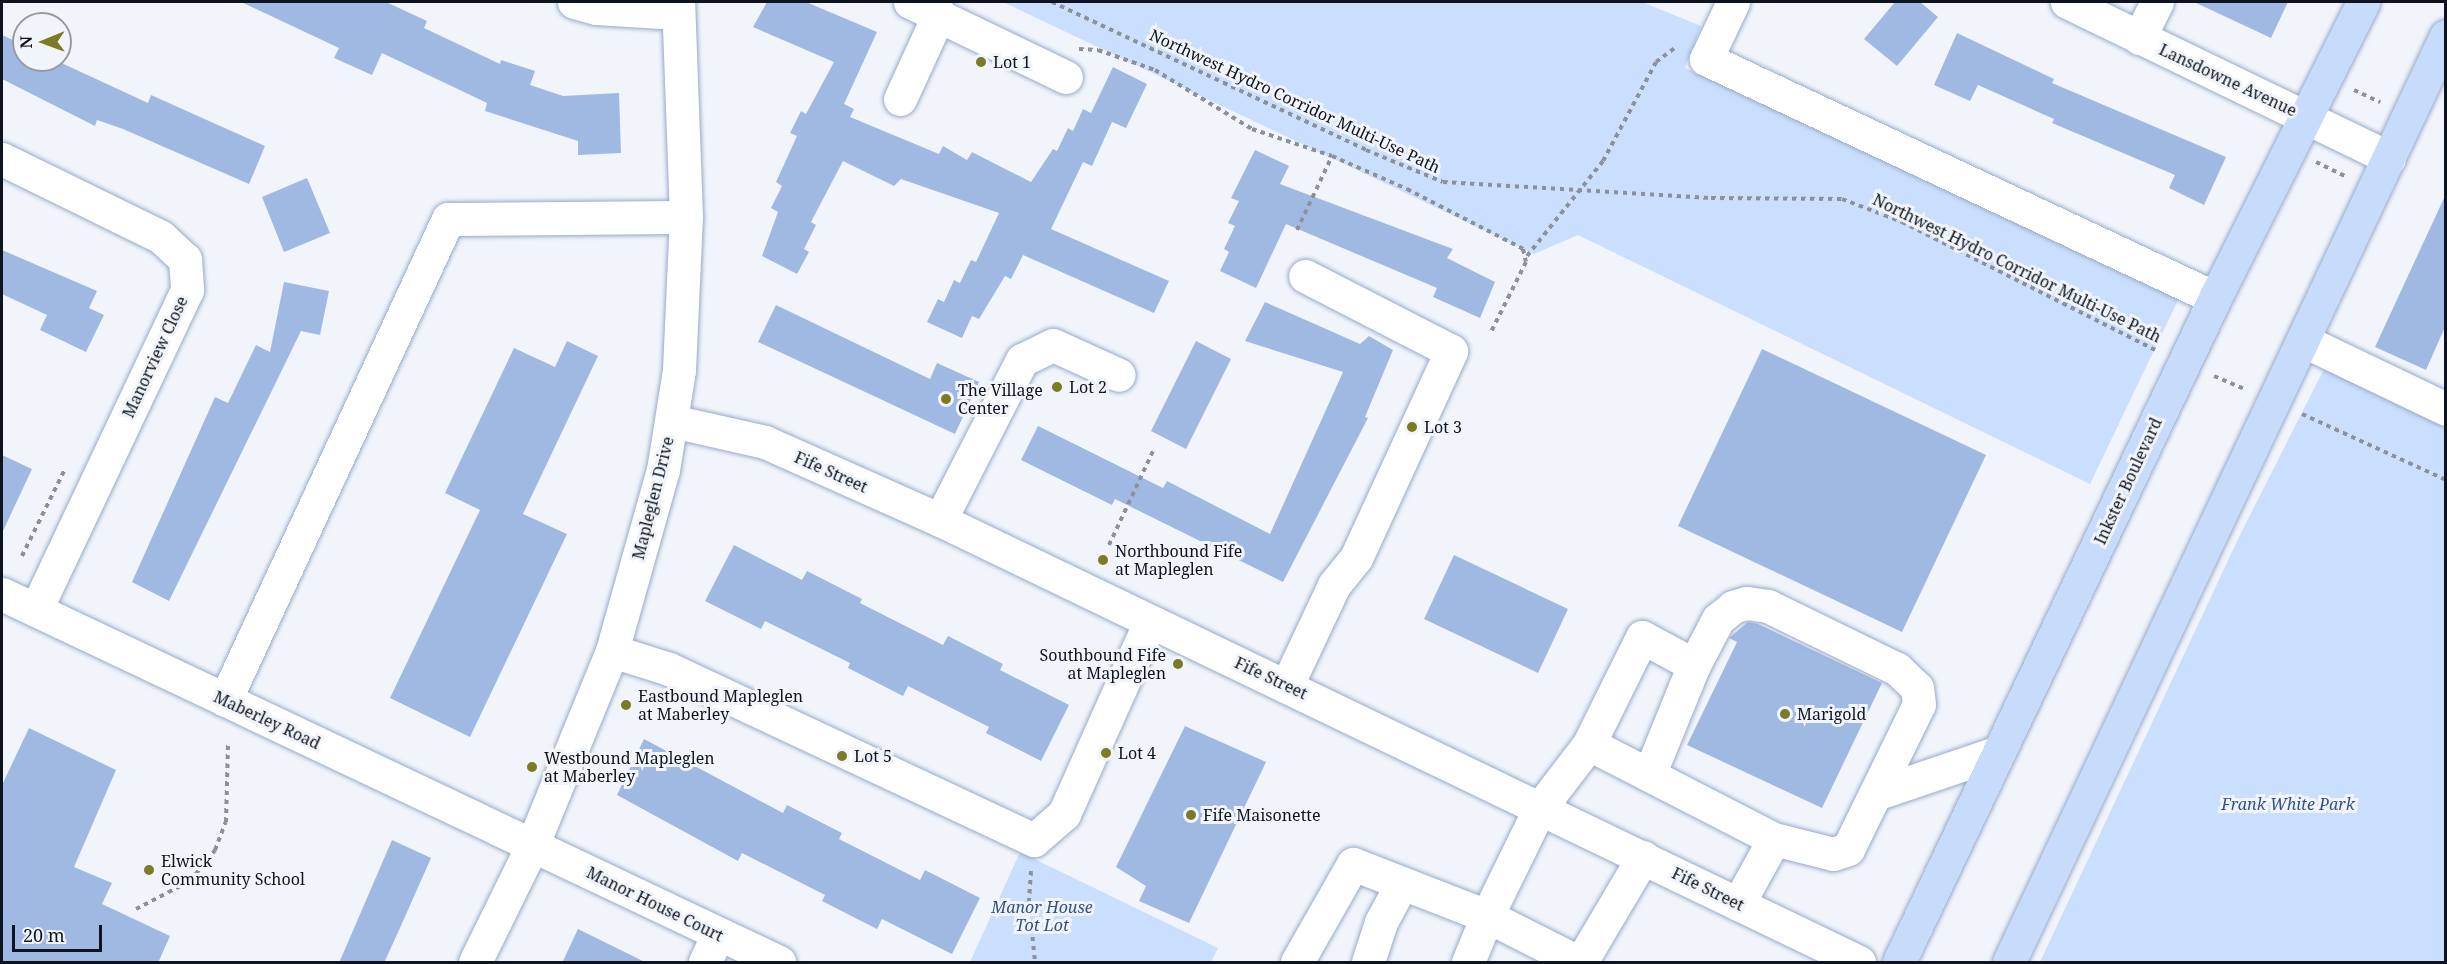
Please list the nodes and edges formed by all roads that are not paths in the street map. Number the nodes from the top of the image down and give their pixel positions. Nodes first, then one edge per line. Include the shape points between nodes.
1 (574, 2) edge
2 (1733, 2) edge
3 (2067, 2) edge
4 (2157, 2) edge
5 (2363, 2) edge
6 (678, 7) edge
7 (924, 8) edge
8 (2445, 36) edge
9 (2139, 38) junction
10 (1066, 77) road end
11 (900, 99) dead end
12 (2307, 117) junction
13 (2389, 158) junction
14 (2, 159) edge
15 (686, 217) junction
16 (1305, 276) dead end
17 (2215, 298) junction
18 (2304, 341) junction
19 (1119, 375) dead end
20 (2445, 409) edge
21 (672, 421) junction
22 (940, 520) junction
23 (2, 594) edge
24 (36, 610) junction
25 (1150, 622) junction
26 (612, 651) junction
27 (1695, 665) junction
28 (1287, 685) junction
29 (225, 700) junction
30 (1589, 744) junction
31 (1999, 752) junction
32 (1649, 775) junction
33 (1875, 794) junction
34 (1540, 808) junction
35 (1774, 839) junction
36 (532, 846) junction
37 (1642, 857) junction
38 (1402, 883) junction
39 (1738, 904) junction
40 (1487, 916) junction
41 (711, 948) edge
42 (475, 963) edge
43 (779, 963) edge
44 (1297, 963) edge
45 (1368, 963) edge
46 (1468, 963) edge
47 (1580, 963) edge
48 (1859, 963) edge
49 (1899, 963) edge
50 (2009, 963) edge

1 - 6 street via 596,8
2 - 17 street via 1706,59
3 - 9 street, Lansdowne Avenue
4 - 9 street
5 - 12 main road, Inkster Boulevard
6 - 15 street, Mapleglen Drive
7 - 10 street
7 - 11 street
8 - 13 main road
9 - 12 street, Lansdowne Avenue
12 - 13 street, Lansdowne Avenue
12 - 17 main road, Inkster Boulevard
13 - 18 main road
14 - 24 street, Manorview Close via 161,237 185,259 187,290
15 - 21 street, Mapleglen Drive via 679,370
15 - 29 street via 448,219
16 - 28 street via 1451,351 1356,558 1334,585
17 - 31 main road, Inkster Boulevard
18 - 20 street
18 - 50 main road
19 - 22 street via 1053,345 1022,360
21 - 22 street, Fife Street via 765,442
21 - 26 street, Mapleglen Drive via 663,470
22 - 25 street, Fife Street
23 - 24 street, Maberley Road
24 - 29 street, Maberley Road
25 - 26 street via 1064,814 1034,840 669,669
25 - 28 street, Fife Street
26 - 36 street, Mapleglen Drive
27 - 30 street via 1642,637
27 - 32 street
27 - 33 street via 1718,620 1746,603 1768,606 1897,669 1917,688 1919,704
28 - 34 street, Fife Street
29 - 36 street, Maberley Road
30 - 32 street
30 - 34 street via 1576,766
31 - 33 street
31 - 49 main road, Inkster Boulevard
32 - 35 street
33 - 35 street via 1848,849 1833,854
34 - 37 street, Fife Street
34 - 40 street
35 - 39 street
36 - 41 street, Manor House Court
36 - 42 street, Mapleglen Drive
37 - 39 street, Fife Street
37 - 47 street
38 - 40 street
38 - 44 street via 1353,864
38 - 45 street via 1381,922
39 - 48 street, Fife Street
40 - 46 street
40 - 47 street
41 - 43 street, Manor House Court

